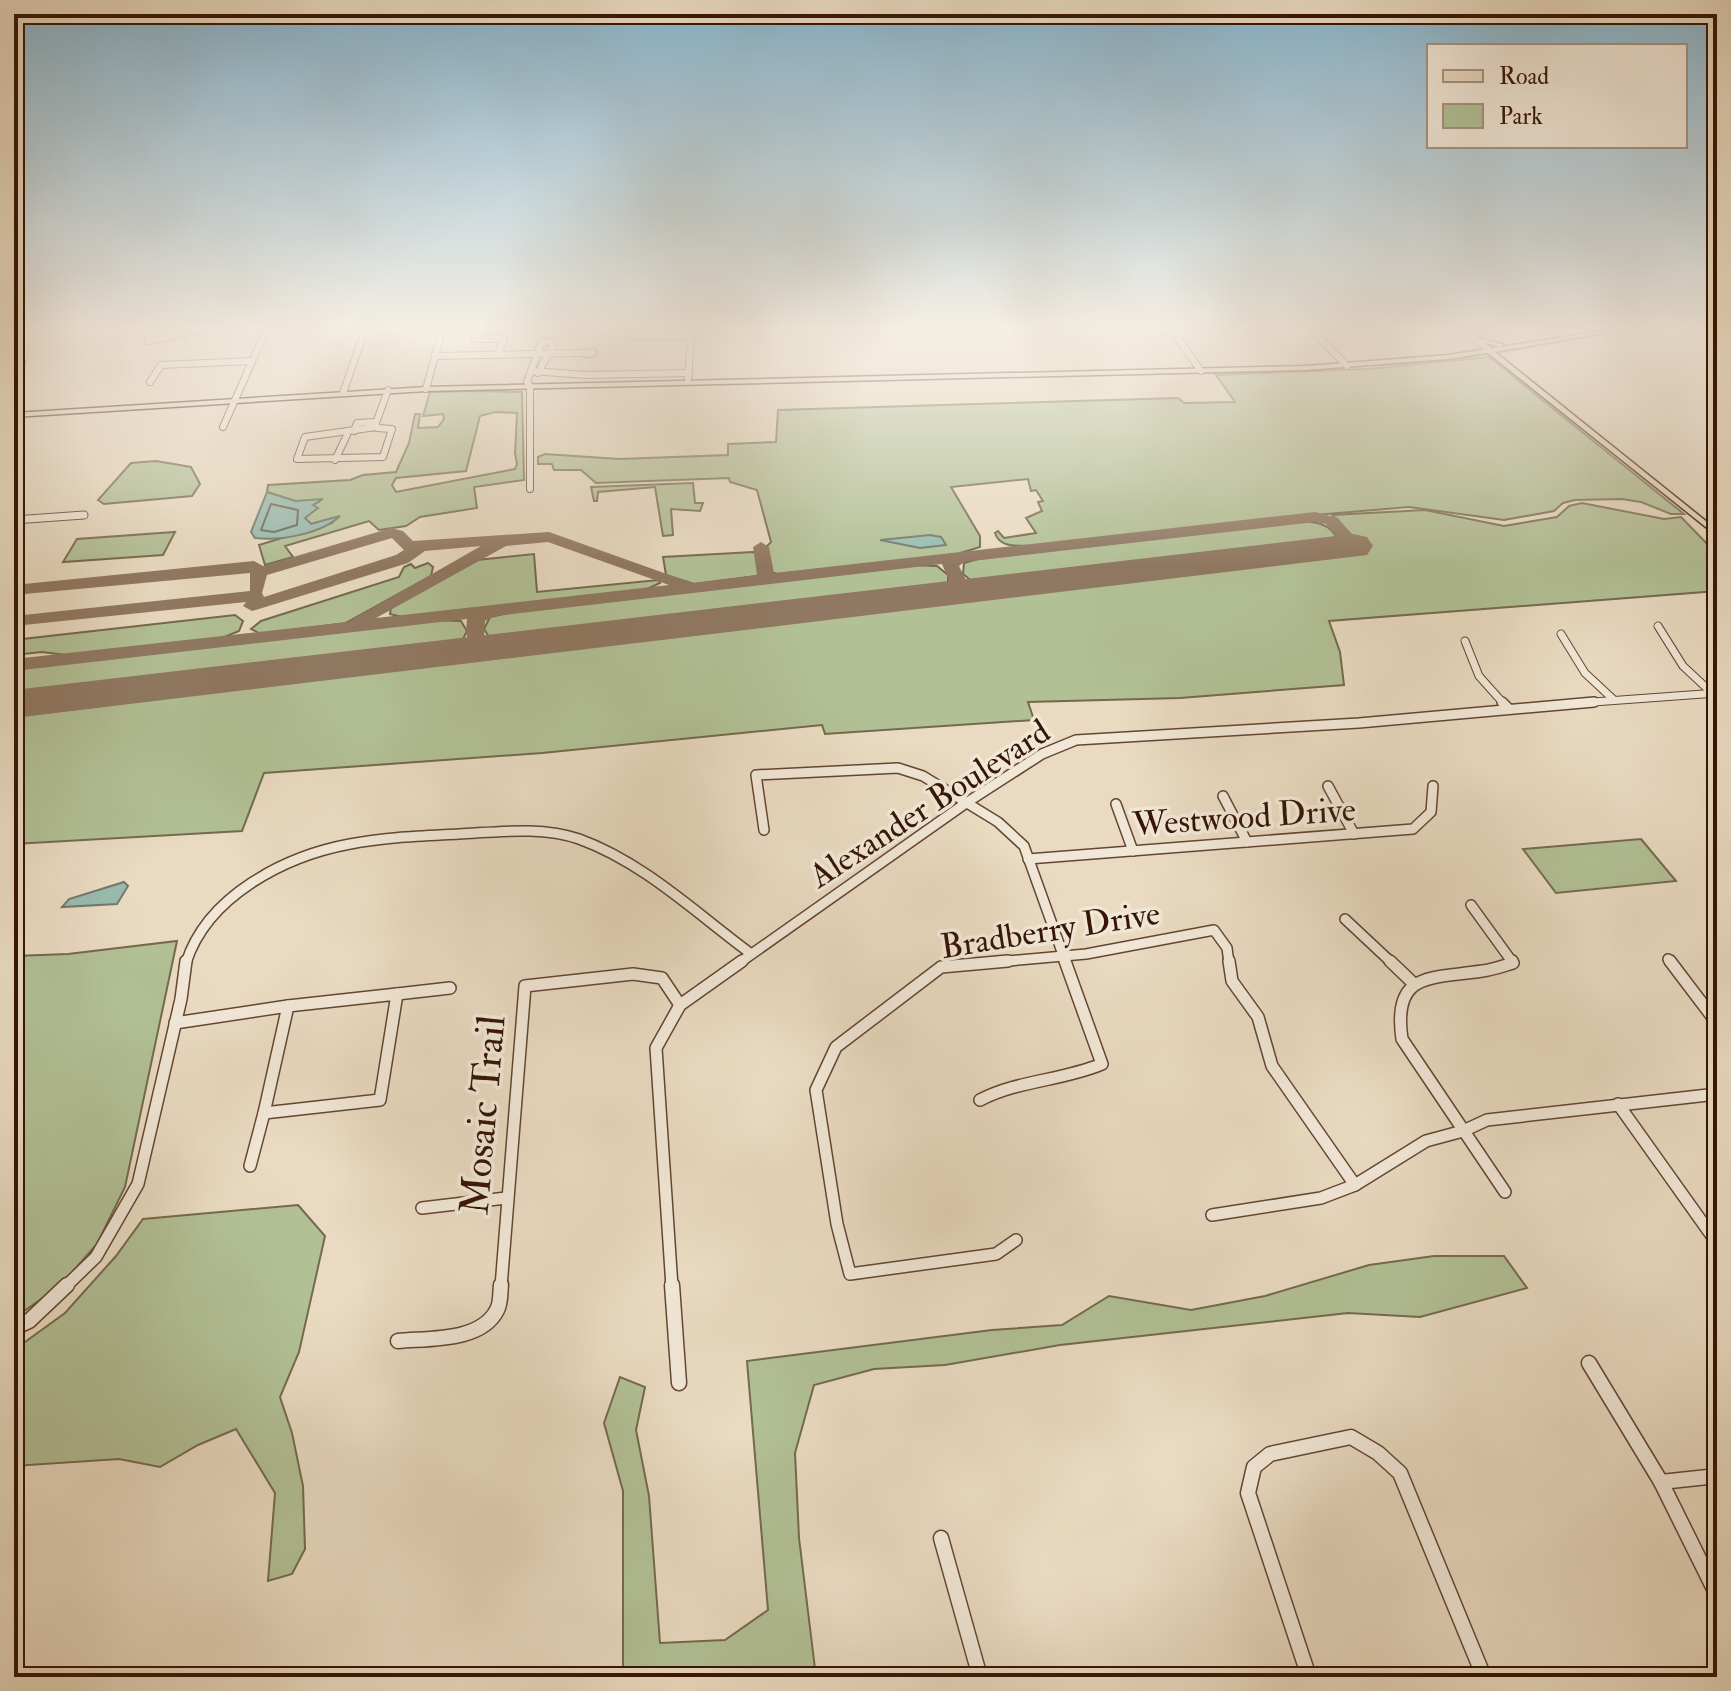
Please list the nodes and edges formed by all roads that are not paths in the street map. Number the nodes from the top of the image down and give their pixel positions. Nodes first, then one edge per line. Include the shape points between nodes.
1 (103, 409) edge
2 (230, 409) edge
3 (381, 409) edge
4 (530, 409) edge
5 (1562, 409) edge
6 (14, 415) edge
7 (376, 424) junction
8 (223, 427) dead end
9 (347, 435) junction
10 (335, 460) junction
11 (530, 489) dead end
12 (84, 515) dead end
13 (14, 520) edge
14 (1717, 534) edge
15 (1658, 626) dead end
16 (1561, 634) dead end
17 (1465, 641) dead end
18 (1715, 693) edge
19 (1614, 700) junction
20 (1508, 708) junction
21 (1328, 786) dead end
22 (1433, 786) dead end
23 (1223, 796) dead end
24 (966, 803) junction
25 (1116, 804) dead end
26 (764, 830) dead end
27 (1354, 834) junction
28 (1247, 842) junction
29 (1133, 851) junction
30 (1028, 859) junction
31 (1471, 905) dead end
32 (1345, 919) dead end
33 (750, 953) junction
34 (1063, 956) junction
35 (1668, 959) dead end
36 (1413, 983) junction
37 (450, 988) dead end
38 (397, 994) junction
39 (288, 1005) junction
40 (680, 1005) junction
41 (175, 1023) junction
42 (1717, 1023) edge
43 (1717, 1094) edge
44 (980, 1100) dead end
45 (1618, 1104) junction
46 (264, 1113) junction
47 (1463, 1131) junction
48 (250, 1166) dead end
49 (1355, 1185) junction
50 (1505, 1192) dead end
51 (506, 1198) junction
52 (422, 1208) dead end
53 (1212, 1215) dead end
54 (1016, 1240) dead end
55 (1717, 1243) edge
56 (14, 1328) edge
57 (398, 1341) dead end
58 (1589, 1363) dead end
59 (679, 1383) dead end
60 (1717, 1476) edge
61 (1661, 1482) junction
62 (941, 1538) dead end
63 (1717, 1595) edge
64 (980, 1677) edge
65 (1309, 1677) edge
66 (1484, 1677) edge

1 - 6 main road
2 - 8 street
3 - 7 street
4 - 11 street
5 - 14 main road
7 - 9 street
7 - 10 street via 392,429 383,457
9 - 10 street
9 - 10 street via 305,437 297,459
12 - 13 street
15 - 18 street via 1683,666
16 - 19 street via 1585,673
17 - 20 street via 1479,676
18 - 19 street, Alexander Boulevard
19 - 20 street, Alexander Boulevard
20 - 24 street, Alexander Boulevard via 1076,740 1042,754
21 - 27 street
22 - 27 street, Westwood Drive via 1431,812 1413,829
23 - 28 street
24 - 26 street via 923,776 898,768 756,775
24 - 30 street via 998,822 1024,846
24 - 33 street, Alexander Boulevard
25 - 29 street
27 - 28 street, Westwood Drive
28 - 29 street, Westwood Drive
29 - 30 street, Westwood Drive
30 - 34 street
31 - 36 street via 1513,963 1481,972 1435,974
32 - 36 street
33 - 40 street, Alexander Boulevard
33 - 41 street via 627,861 578,839 508,831 405,837 309,855 236,894 210,919 186,960
34 - 44 street via 1102,1064 1074,1076 1003,1088
34 - 49 street, Bradberry Drive via 1214,930 1227,948 1232,981 1258,1017 1272,1066
34 - 54 street, Bradberry Drive via 941,967 836,1047 816,1090 850,1274 996,1254
35 - 42 street
36 - 47 street via 1399,999 1402,1039
37 - 38 street
38 - 39 street
38 - 46 street via 380,1100
39 - 41 street
39 - 46 street
40 - 51 street, Mosaic Trail via 662,978 633,974 525,986
40 - 59 street, Alexander Boulevard via 656,1048
41 - 56 street via 138,1184 96,1257 29,1321
43 - 45 street
45 - 47 street via 1487,1120
45 - 55 street
46 - 48 street
47 - 49 street via 1426,1141
47 - 50 street
49 - 53 street via 1321,1198
51 - 52 street
51 - 57 street, Mosaic Trail via 499,1308 487,1324 463,1334
58 - 61 street
60 - 61 street
61 - 63 street
62 - 64 street
65 - 66 street via 1248,1493 1261,1458 1351,1437 1400,1473

